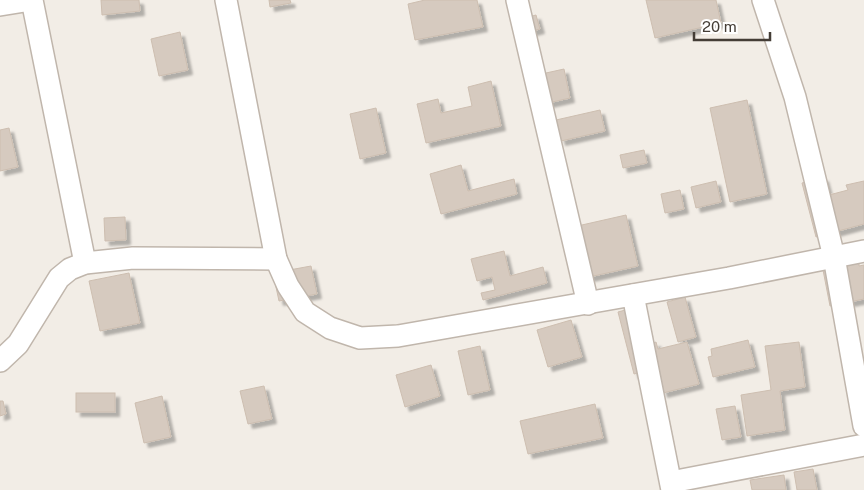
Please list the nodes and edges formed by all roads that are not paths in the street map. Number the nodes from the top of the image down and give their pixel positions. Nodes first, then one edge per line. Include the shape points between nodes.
1 (31, 0) edge
2 (226, 0) edge
3 (517, 0) edge
4 (763, 0) edge
5 (0, 5) edge
6 (864, 251) edge
7 (834, 257) junction
8 (276, 259) junction
9 (85, 263) junction
10 (633, 295) junction
11 (588, 304) junction
12 (0, 361) edge
13 (864, 426) edge
14 (864, 445) edge
15 (672, 486) edge

1 - 5 street
1 - 9 street
2 - 8 street
3 - 11 street
4 - 7 street via 795,97
6 - 7 street
7 - 10 street
7 - 13 street
8 - 9 street via 133,258
8 - 11 street via 305,312 330,328 360,338 398,336
9 - 12 street via 59,278 18,344
10 - 11 street
10 - 15 street
14 - 15 street

